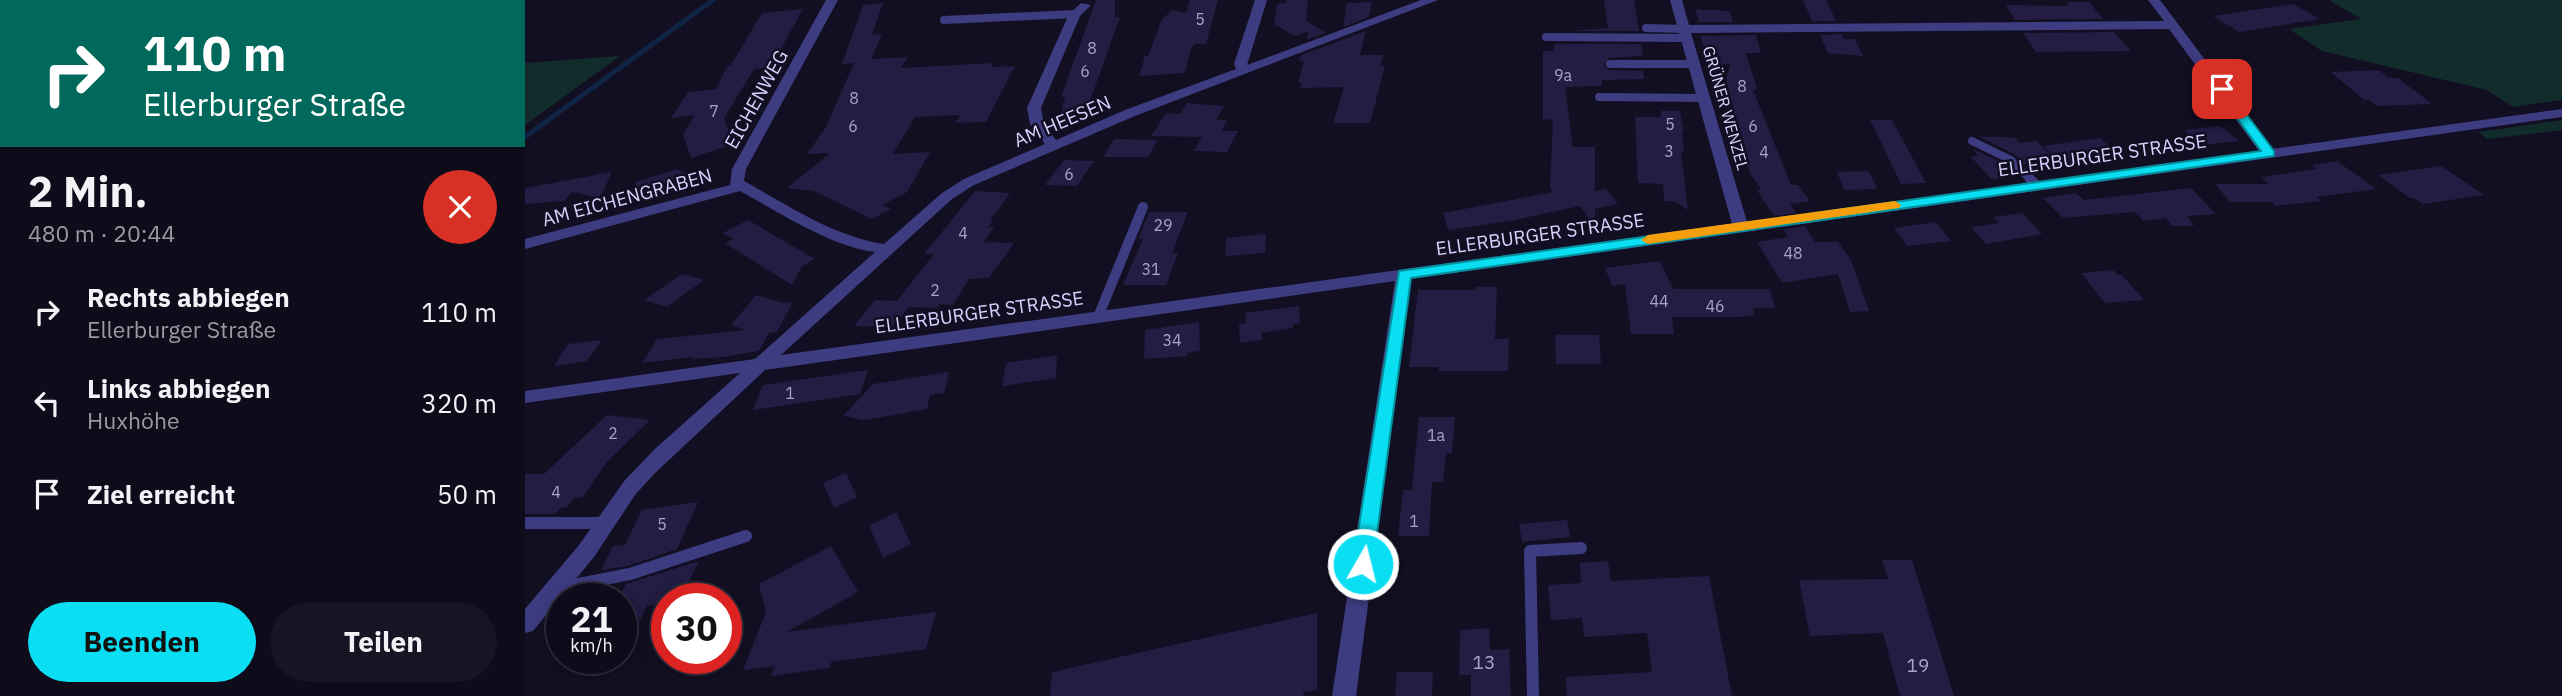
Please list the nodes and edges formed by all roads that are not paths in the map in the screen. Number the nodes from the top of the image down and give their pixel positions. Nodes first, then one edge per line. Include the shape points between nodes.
1 (832, 0) edge
2 (1261, 0) edge
3 (1432, 0) edge
4 (1676, 0) edge
5 (2154, 0) edge
6 (1080, 9) joint
7 (944, 20) dead end
8 (2174, 25) junction
9 (1646, 28) dead end
10 (1686, 34) junction
11 (1546, 37) dead end
12 (1610, 64) dead end
13 (1695, 64) junction
14 (1243, 70) junction
15 (1599, 97) dead end
16 (1705, 98) junction
17 (2562, 113) edge
18 (1972, 141) dead end
19 (1053, 146) junction
20 (2269, 153) junction
21 (2036, 185) junction
22 (739, 187) junction
23 (1143, 207) dead end
24 (1741, 227) junction
25 (525, 244) edge
26 (887, 249) junction
27 (1404, 274) junction
28 (1098, 317) junction
29 (759, 363) junction
30 (525, 397) edge
31 (525, 523) edge
32 (608, 523) junction
33 (746, 537) dead end
34 (1581, 548) dead end
35 (562, 583) edge
36 (599, 583) edge
37 (546, 601) edge
38 (525, 624) edge
39 (1344, 696) edge
40 (1532, 696) edge

1 - 22 street, EICHENWEG via 739,169
2 - 14 street via 1240,64
3 - 14 street, AM HEESEN
4 - 10 street, GRÜNER WENZEL
5 - 8 street
6 - 7 lane
6 - 19 street via 1034,108 1036,124
8 - 10 street
8 - 20 street
9 - 10 lane
10 - 11 lane
10 - 13 street, GRÜNER WENZEL
12 - 13 lane
13 - 16 street, GRÜNER WENZEL
14 - 19 street, AM HEESEN
15 - 16 lane
16 - 24 street, GRÜNER WENZEL
17 - 20 street, ELLERBURGER STRASSE
18 - 21 lane via 2011,160
19 - 26 street, AM HEESEN via 958,188
20 - 21 street, ELLERBURGER STRASSE
21 - 24 street, ELLERBURGER STRASSE
22 - 25 street, AM EICHENGRABEN
22 - 26 street via 852,241
23 - 28 lane
24 - 27 street, ELLERBURGER STRASSE
26 - 29 street, AM HEESEN
27 - 28 street, ELLERBURGER STRASSE
27 - 39 street
28 - 29 street, ELLERBURGER STRASSE
29 - 30 street, ELLERBURGER STRASSE
29 - 32 street, AM HEESEN via 631,486
31 - 32 lane
32 - 35 street, AM HEESEN
33 - 36 lane
34 - 40 lane via 1530,551
37 - 38 street, AM HEESEN

